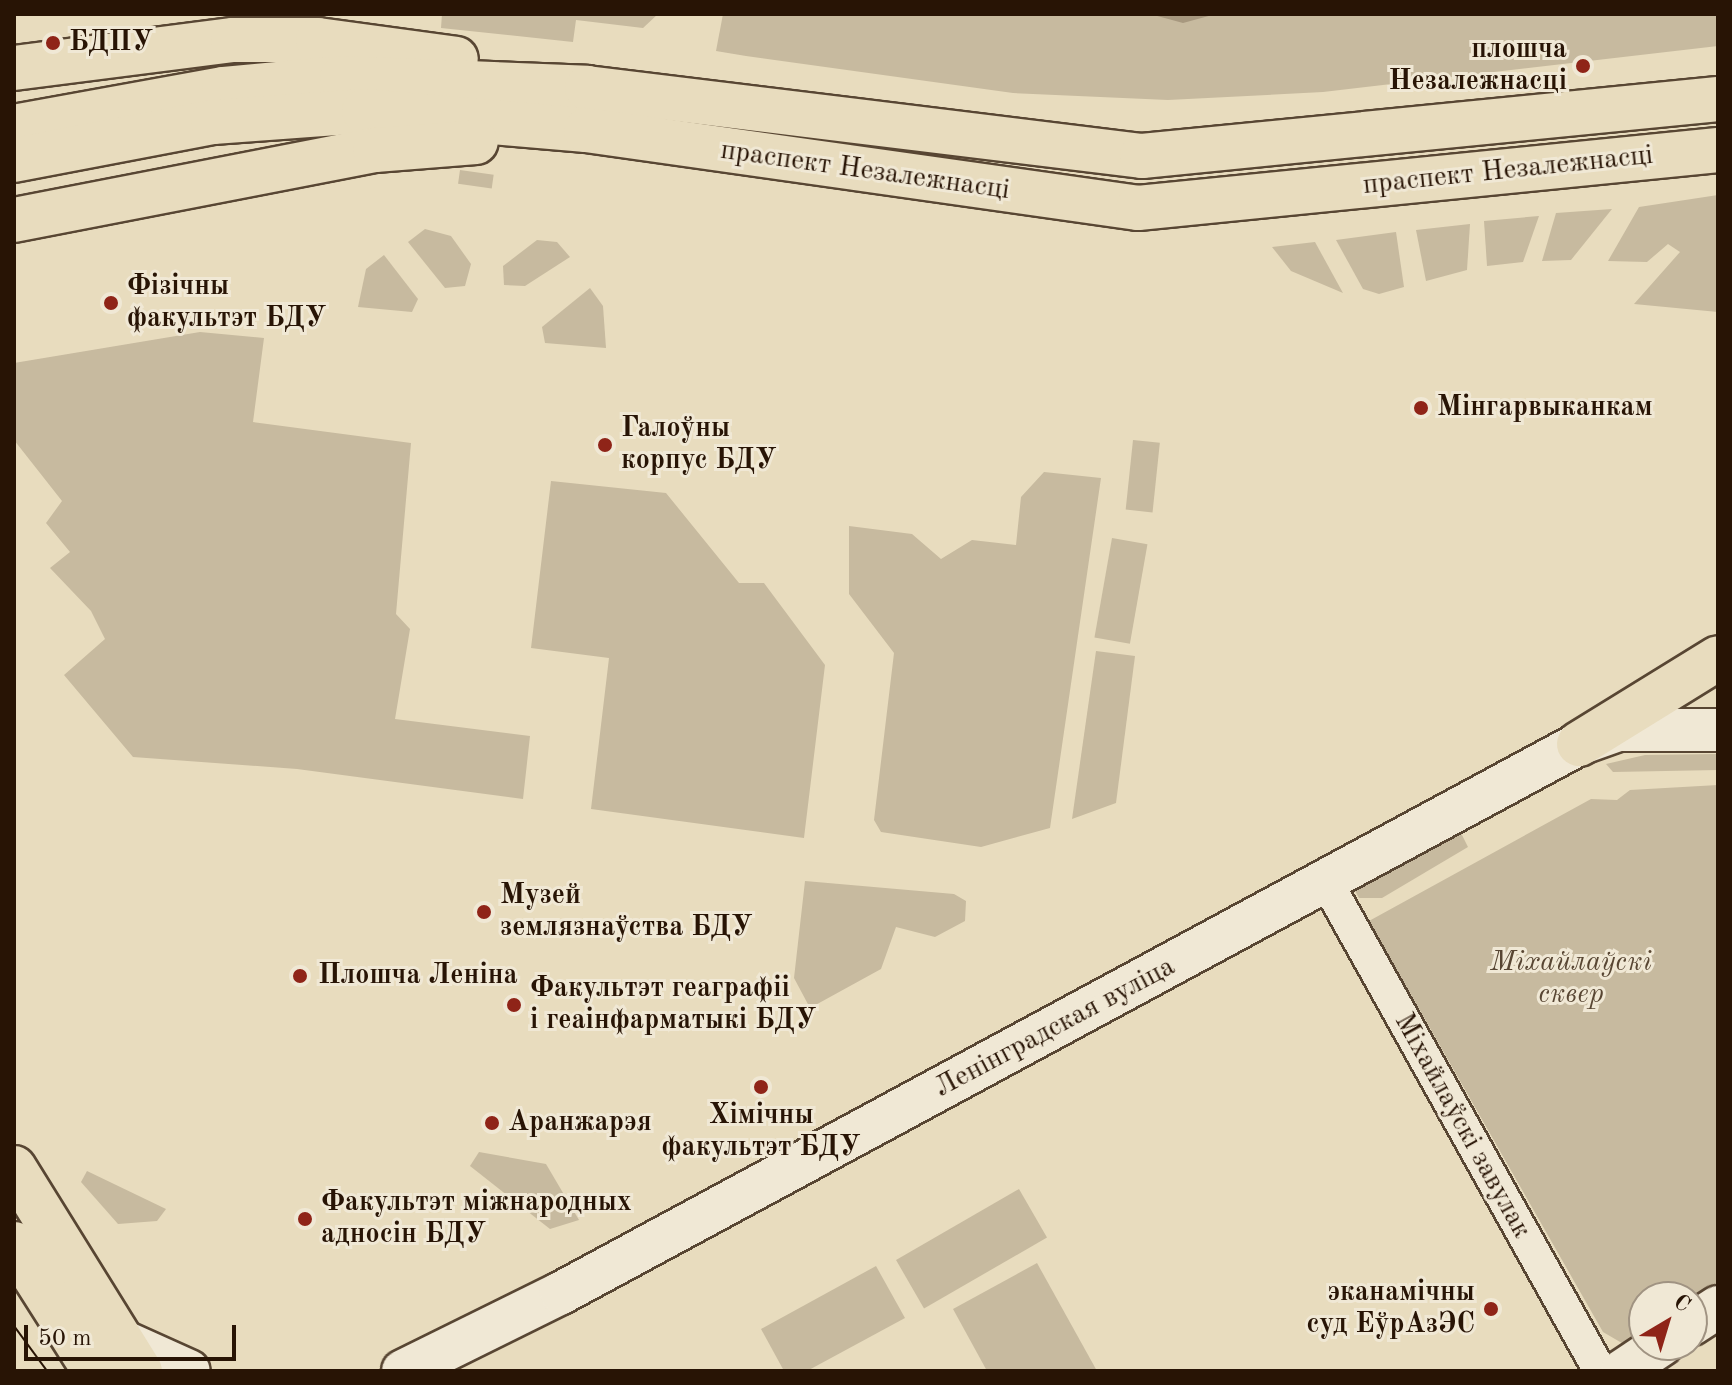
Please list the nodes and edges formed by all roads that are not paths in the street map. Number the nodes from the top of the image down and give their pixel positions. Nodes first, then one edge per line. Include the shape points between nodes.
1 (14, 68) edge
2 (1718, 99) edge
3 (586, 109) junction
4 (14, 127) edge
5 (1718, 150) edge
6 (14, 160) edge
7 (14, 220) edge
8 (1718, 658) edge
9 (1718, 730) edge
10 (1579, 744) junction
11 (1326, 881) junction
12 (14, 1168) edge
13 (14, 1244) edge
14 (139, 1363) edge
15 (403, 1371) edge
16 (1600, 1371) edge

1 - 3 main road via 170,44 318,40 430,53
2 - 3 main road, праспект Незалежнасці via 1142,156
3 - 4 main road, праспект Незалежнасці via 342,78 224,89
3 - 5 main road, праспект Незалежнасці via 1138,208
3 - 6 main road, праспект Незалежнасці via 298,113 213,122
3 - 7 main road
8 - 10 main road
9 - 10 street, Ленінградская вуліца via 1618,730
10 - 11 street, Ленінградская вуліца
11 - 15 street, Ленінградская вуліца via 575,1285
11 - 16 street, Міхайлаўскі завулак
12 - 14 main road
13 - 14 main road

